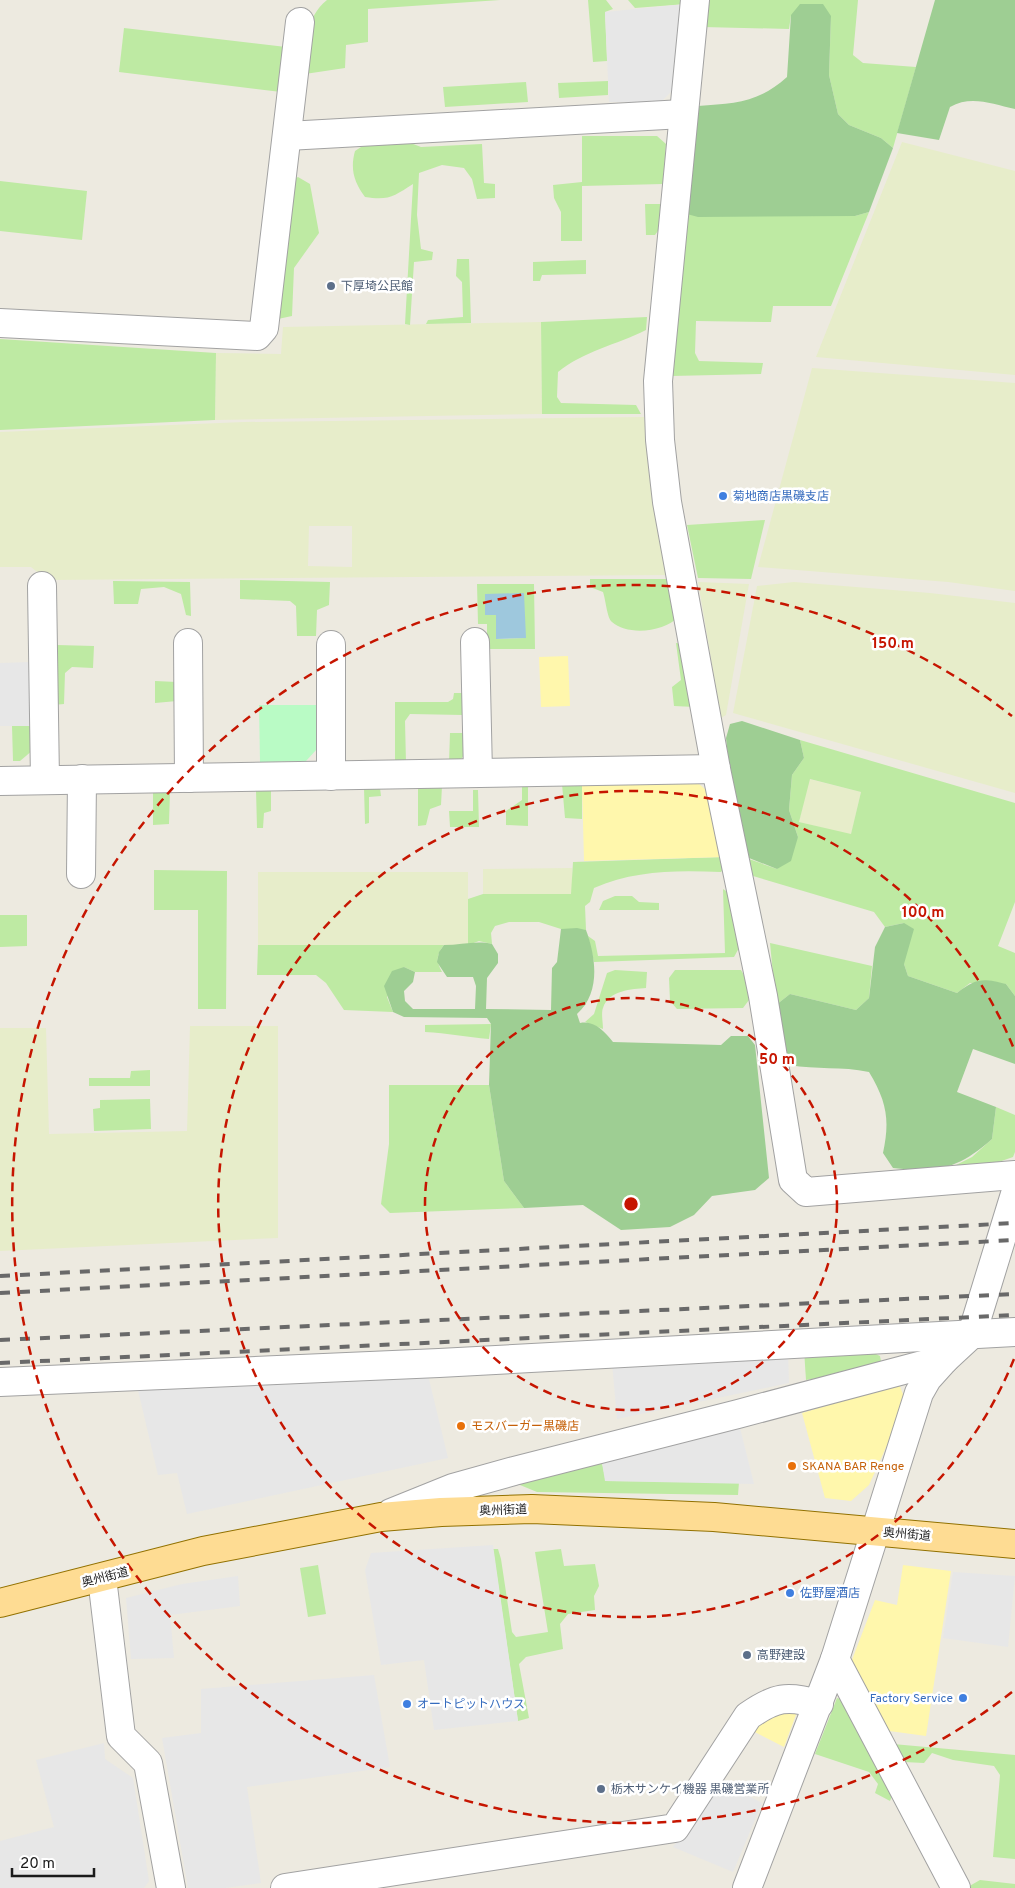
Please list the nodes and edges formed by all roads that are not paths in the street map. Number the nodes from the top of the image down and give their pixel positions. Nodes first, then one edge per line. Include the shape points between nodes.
1 (695, 0) edge
2 (300, 22) dead end
3 (683, 114) junction
4 (287, 136) junction
5 (0, 323) edge
6 (42, 586) dead end
7 (475, 642) dead end
8 (188, 644) dead end
9 (331, 645) dead end
10 (716, 769) junction
11 (478, 773) junction
12 (331, 776) junction
13 (189, 778) junction
14 (82, 779) junction
15 (45, 780) junction
16 (0, 781) edge
17 (81, 874) dead end
18 (1015, 1175) edge
19 (1015, 1194) edge
20 (1015, 1332) edge
21 (972, 1334) junction
22 (945, 1359) junction
23 (0, 1382) edge
24 (381, 1517) junction
25 (877, 1531) junction
26 (1015, 1544) edge
27 (102, 1578) junction
28 (0, 1603) edge
29 (835, 1659) junction
30 (819, 1704) junction
31 (170, 1888) edge
32 (286, 1888) edge
33 (747, 1888) edge
34 (956, 1888) edge

1 - 3 street
2 - 4 street
3 - 4 street
3 - 10 street via 658,380 660,440 667,502
4 - 5 street via 264,328 257,336
6 - 15 street
7 - 11 street
8 - 13 street
9 - 12 street
10 - 11 street
10 - 18 street via 762,996 793,1180 806,1192
11 - 12 street
12 - 13 street
13 - 14 street
14 - 15 street
14 - 17 street
15 - 16 street
19 - 21 street
20 - 21 street
21 - 22 street
21 - 23 street
22 - 24 street via 453,1488
22 - 25 street via 919,1393
24 - 25 main road, 奥州街道 via 532,1510 714,1517
24 - 27 main road, 奥州街道 via 203,1551
25 - 26 main road, 奥州街道
25 - 29 street
27 - 28 main road, 奥州街道
27 - 31 street via 121,1736 148,1763
29 - 30 street
29 - 34 street
30 - 32 street via 794,1697 781,1698 748,1716 675,1828
30 - 33 street

